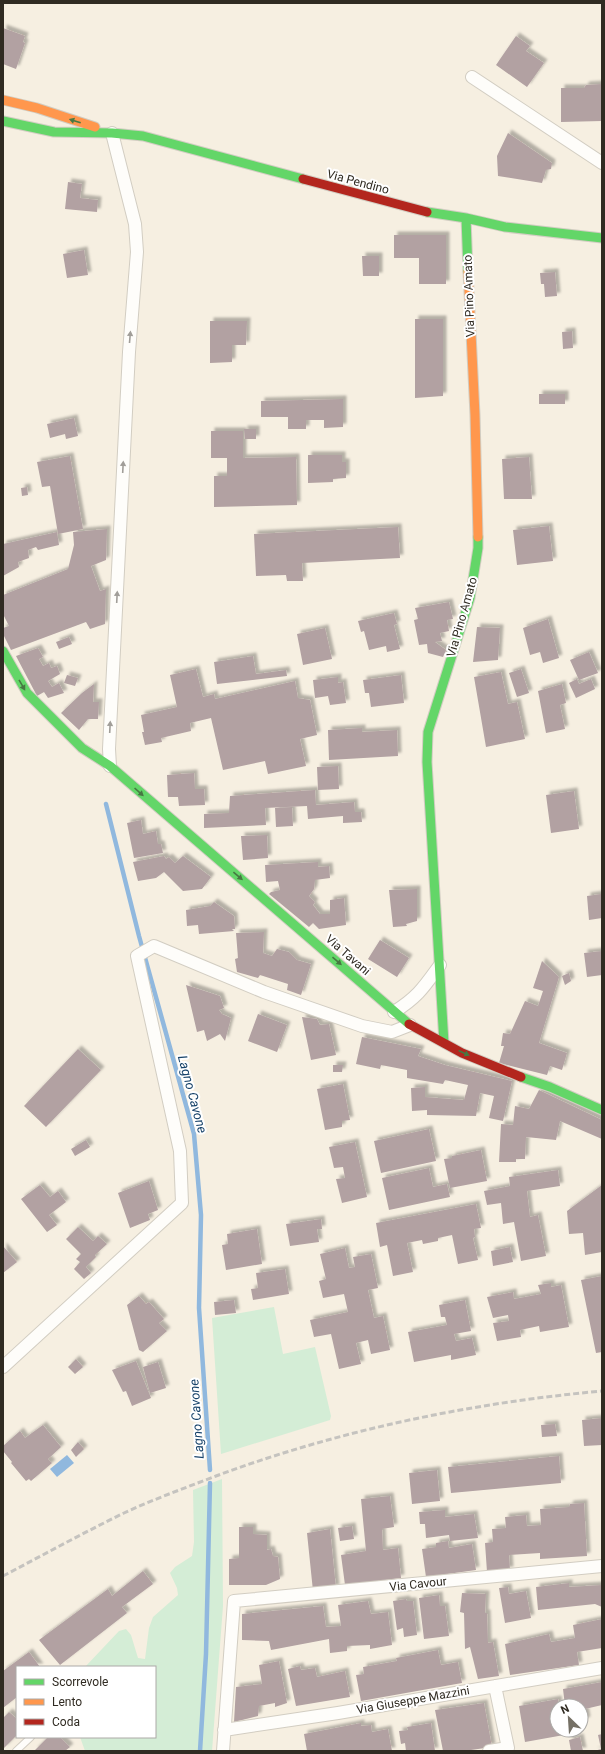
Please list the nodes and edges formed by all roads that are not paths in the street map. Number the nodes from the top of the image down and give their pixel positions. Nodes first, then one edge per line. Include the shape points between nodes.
1 (472, 77) dead end
2 (3, 100) edge
3 (3, 121) edge
4 (112, 133) junction
5 (602, 163) edge
6 (466, 218) junction
7 (602, 238) edge
8 (3, 651) edge
9 (110, 766) junction
10 (440, 965) junction
11 (394, 1012) junction
12 (410, 1025) junction
13 (444, 1043) junction
14 (602, 1110) edge
15 (3, 1367) edge
16 (602, 1566) edge
17 (602, 1668) edge
18 (495, 1686) junction
19 (224, 1730) junction
20 (30, 1738) edge
21 (16, 1751) edge
22 (223, 1751) edge
23 (489, 1751) edge

1 - 5 street
4 -> 2 street, Via Pendino via 37,108
3 - 4 street, Via Pendino via 54,132
4 - 6 street, Via Pendino via 143,136 432,213
9 -> 4 street via 120,514 137,252 135,224
6 - 7 street, Via Pendino via 505,227
6 - 10 street, Via Pino Amato via 478,548 470,598 428,732 427,762
8 -> 9 street, Via Tavani via 26,692 82,748
9 -> 11 street, Via Tavani
10 - 11 street via 425,988
10 - 13 street, Via Pino Amato
11 - 12 street, Via Tavani
12 - 13 street, Via Tavani
12 - 15 street via 392,1032 362,1026 264,992 154,946 137,956 180,1151 182,1203
13 -> 14 street, Via Tavani via 494,1067 550,1087
16 - 19 street, Via Cavour via 234,1602
17 - 18 street, Via Giuseppe Mazzini
18 - 19 street, Via Giuseppe Mazzini via 338,1714
18 - 23 street via 508,1748
19 - 22 street
20 - 21 lane

